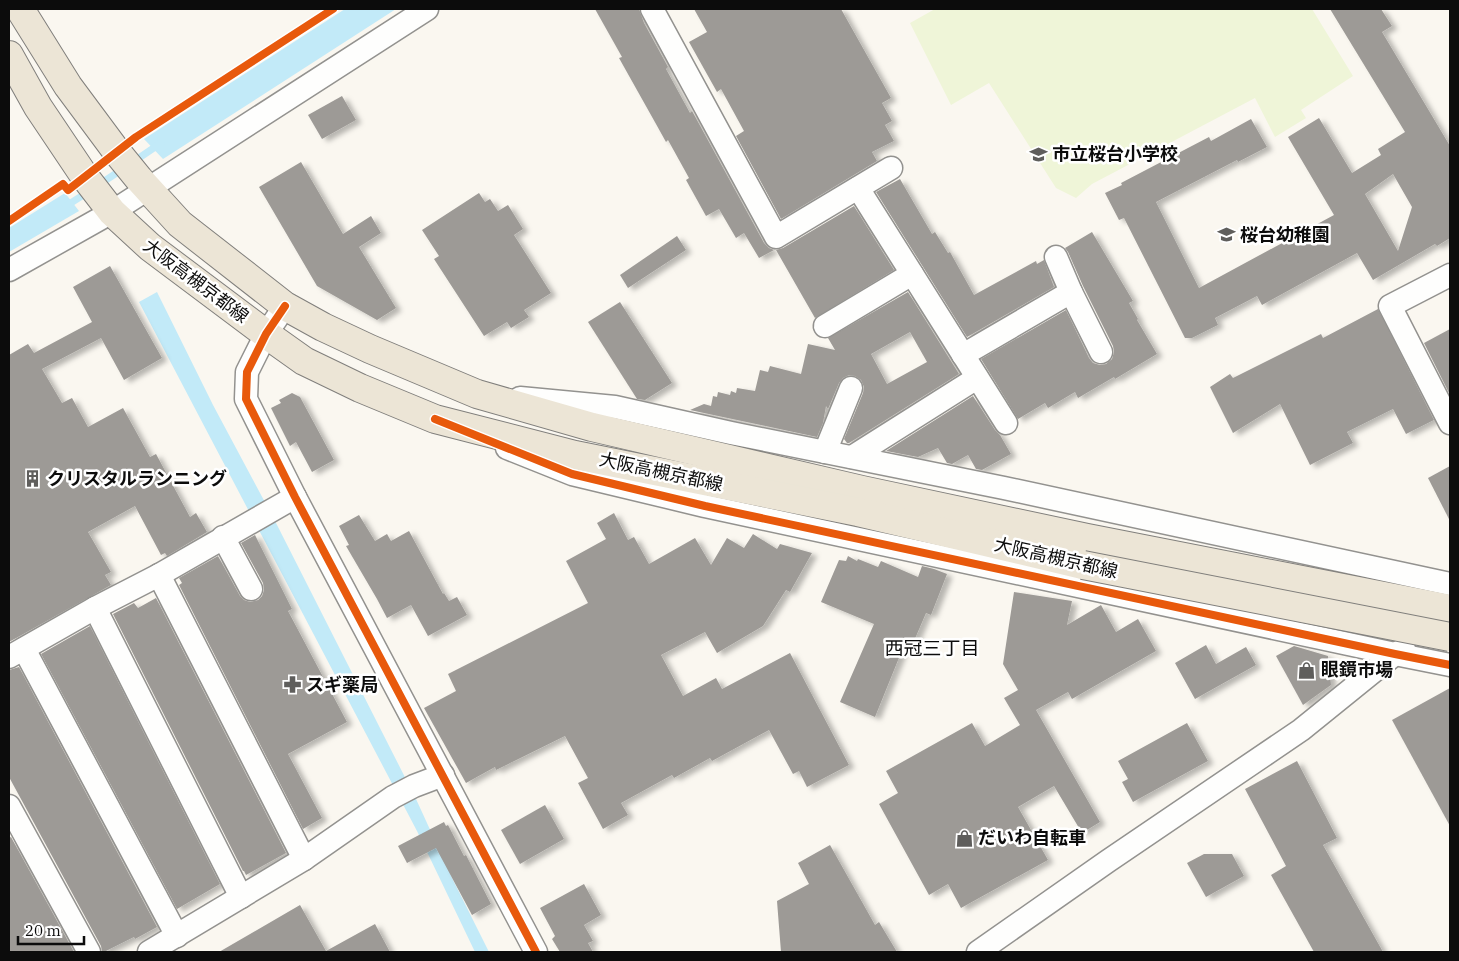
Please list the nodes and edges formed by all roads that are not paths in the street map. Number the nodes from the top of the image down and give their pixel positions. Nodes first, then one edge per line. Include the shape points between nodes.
1 (20, 9) edge
2 (427, 9) edge
3 (652, 9) edge
4 (9, 55) edge
5 (892, 168) dead end
6 (144, 184) junction
7 (858, 188) junction
8 (108, 207) junction
9 (1056, 257) dead end
10 (9, 270) edge
11 (912, 274) junction
12 (1450, 275) edge
13 (1071, 292) junction
14 (285, 306) junction
15 (825, 326) dead end
16 (266, 334) junction
17 (1101, 352) dead end
18 (963, 355) junction
19 (978, 378) junction
20 (851, 388) dead end
21 (477, 394) junction
22 (435, 419) junction
23 (1006, 423) dead end
24 (1450, 423) edge
25 (825, 452) junction
26 (852, 458) junction
27 (295, 497) junction
28 (223, 537) junction
29 (159, 575) junction
30 (1450, 584) edge
31 (251, 589) dead end
32 (95, 608) junction
33 (1450, 610) edge
34 (1450, 622) edge
35 (1450, 637) edge
36 (16, 653) edge
37 (1395, 654) junction
38 (1450, 665) edge
39 (443, 775) junction
40 (9, 806) edge
41 (304, 859) junction
42 (241, 897) junction
43 (177, 936) junction
44 (89, 952) edge
45 (149, 952) edge
46 (536, 952) edge
47 (978, 952) edge

1 - 6 main road, 大阪高槻京都線 via 68,86
2 - 6 street
3 - 7 street via 776,237
4 - 8 main road, 大阪高槻京都線 via 38,107
5 - 7 street
6 - 8 street
6 - 14 main road, 大阪高槻京都線 via 180,224
7 - 11 street
8 - 10 street
8 - 16 main road, 大阪高槻京都線 via 150,247
9 - 13 street
11 - 15 street
11 - 18 street
12 - 24 street via 1390,306
13 - 17 street
13 - 18 street
14 - 16 street
14 - 21 main road, 大阪高槻京都線 via 323,328
16 - 22 main road, 大阪高槻京都線 via 304,361
16 - 27 street via 247,372 246,399
18 - 19 street
19 - 23 street
19 - 26 street
20 - 25 street
21 - 25 street via 615,407
21 - 33 main road, 大阪高槻京都線 via 592,428 872,492
22 - 35 main road, 大阪高槻京都線, bridge via 575,454 858,512 1083,565
22 - 37 street via 572,474 705,506
25 - 26 street
26 - 30 street
27 - 28 street
27 - 39 street
28 - 29 street
28 - 31 street
29 - 32 street
29 - 41 street
32 - 36 street
32 - 42 street
34 - 37 street
36 - 43 street
37 - 38 street
37 - 47 street via 1301,730
39 - 41 street via 393,797
39 - 46 street
40 - 44 street
41 - 42 street
42 - 43 street
43 - 45 street

